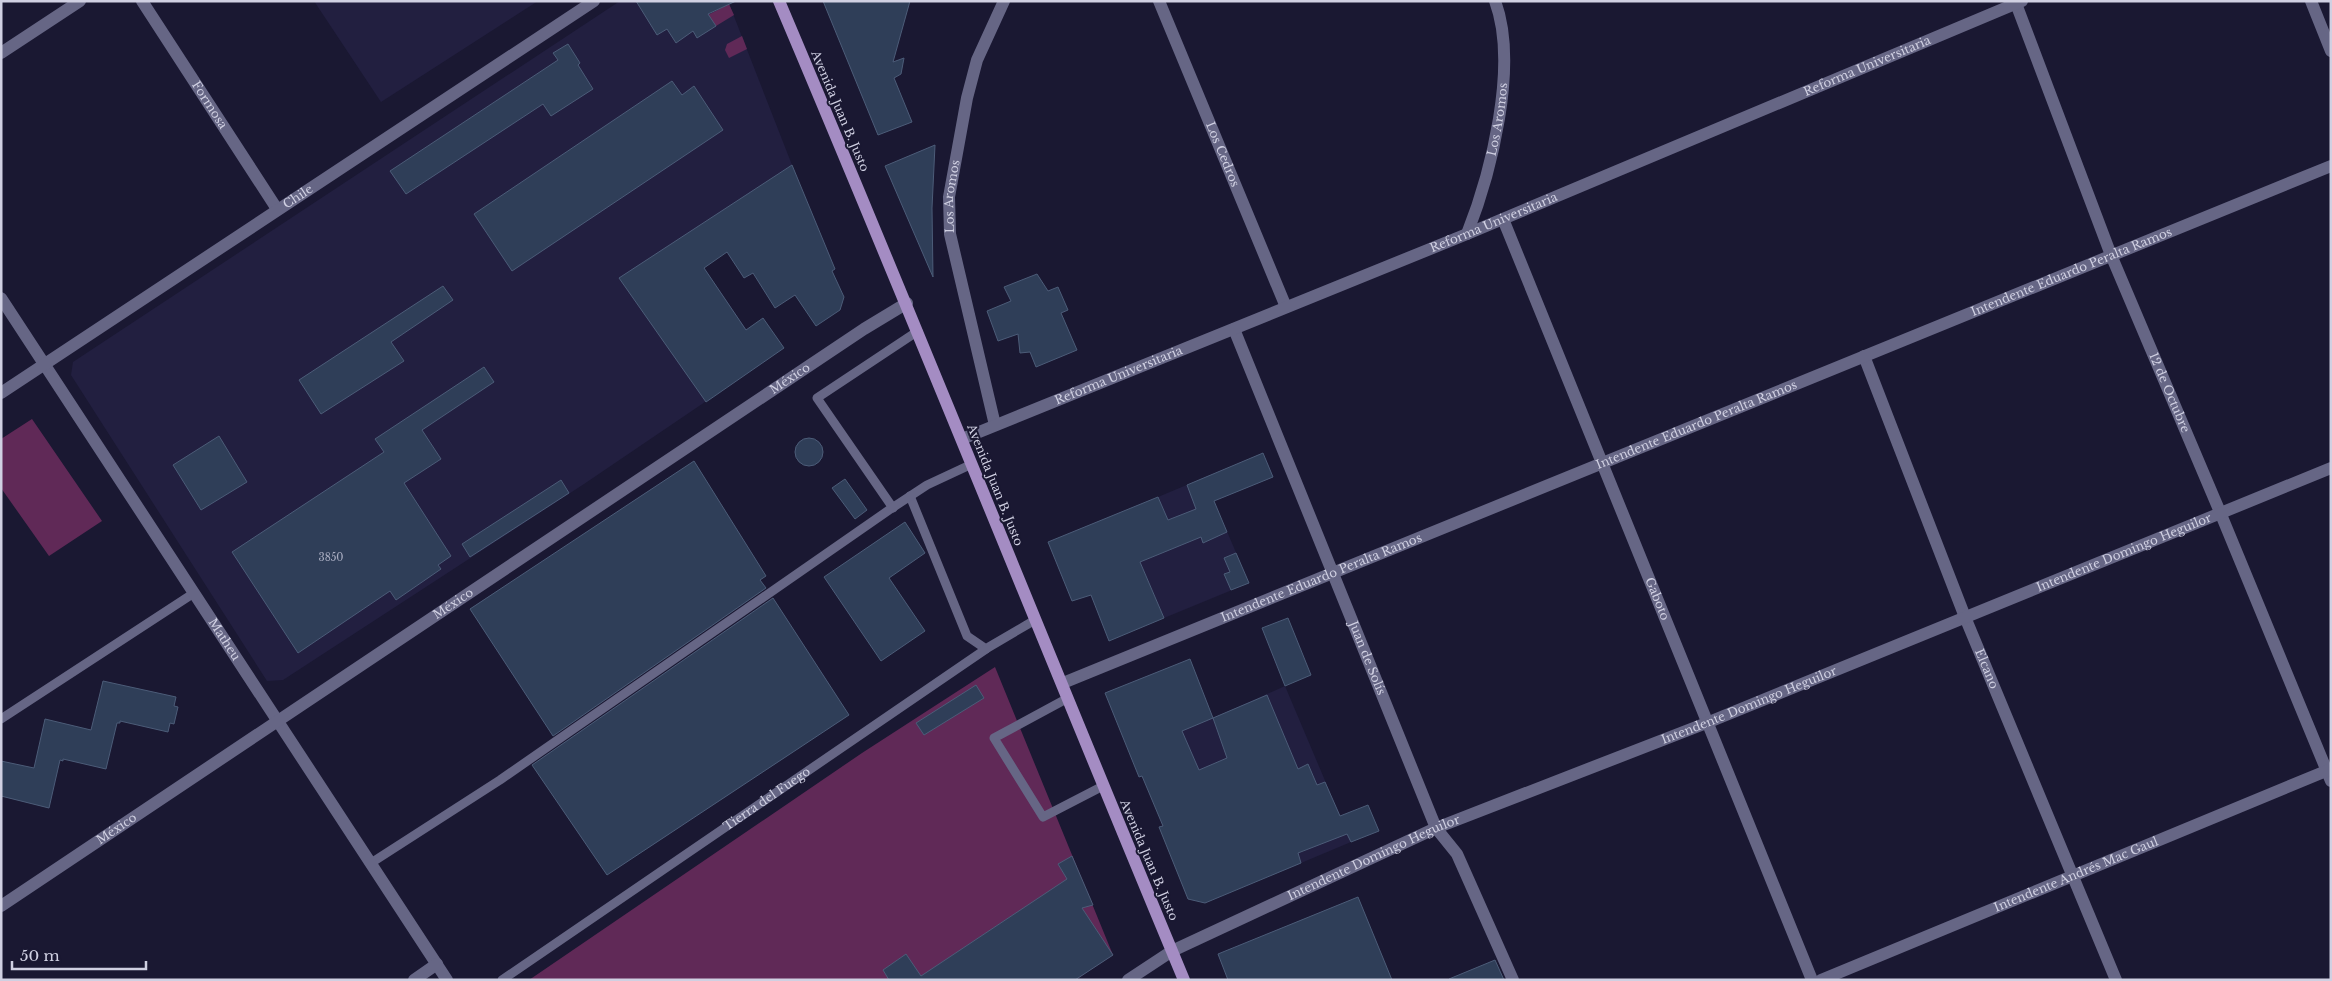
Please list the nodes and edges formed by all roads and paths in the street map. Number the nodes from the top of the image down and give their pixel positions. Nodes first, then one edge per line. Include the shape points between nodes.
1 (80, 1) edge
2 (142, 1) edge
3 (594, 1) edge
4 (779, 1) edge
5 (1004, 1) edge
6 (1158, 1) edge
7 (1495, 1) edge
8 (2311, 1) edge
9 (2018, 2) edge
10 (2331, 51) edge
11 (1, 53) edge
12 (2331, 166) edge
13 (277, 209) junction
14 (1503, 219) junction
15 (1467, 234) junction
16 (2111, 255) junction
17 (1, 298) edge
18 (907, 303) junction
19 (1286, 307) junction
20 (1234, 328) junction
21 (918, 331) junction
22 (1864, 356) junction
23 (44, 365) junction
24 (1, 393) edge
25 (995, 425) junction
26 (962, 439) junction
27 (1601, 463) junction
28 (972, 464) junction
29 (2331, 468) edge
30 (910, 496) junction
31 (893, 508) junction
32 (2220, 512) junction
33 (1334, 573) junction
34 (194, 593) junction
35 (1965, 617) junction
36 (1035, 620) junction
37 (986, 649) junction
38 (1062, 683) junction
39 (1068, 698) junction
40 (1, 719) edge
41 (278, 721) junction
42 (1709, 722) junction
43 (2329, 774) edge
44 (1103, 786) junction
45 (1436, 828) junction
46 (371, 862) junction
47 (2071, 875) junction
48 (1, 906) edge
49 (1172, 951) junction
50 (437, 964) junction
51 (414, 980) edge
52 (447, 980) edge
53 (502, 980) edge
54 (1128, 980) edge
55 (1184, 980) edge
56 (1513, 980) edge
57 (1812, 980) edge
58 (1821, 980) edge
59 (2116, 980) edge

1 - 11 street
2 - 13 street, Formosa
3 - 13 street, Chile
4 - 18 main road, Avenida Juan B. Justo
5 - 25 street, Los Aromos via 977,60 949,197 950,234
6 - 19 street, Los Cedros
7 - 15 street, Los Aromos via 1504,55 1501,98 1488,175
8 - 10 street
9 - 14 street, Reforma Universitaria
9 - 16 street, 12 de Octubre
12 - 16 street, Intendente Eduardo Peralta Ramos
13 - 23 street, Chile
14 - 15 street, Reforma Universitaria
14 - 27 street, Gaboto
15 - 19 street, Reforma Universitaria
16 - 22 street, Intendente Eduardo Peralta Ramos
16 - 32 street, 12 de Octubre
17 - 23 street, Matheu
18 - 21 main road, Avenida Juan B. Justo
18 - 41 street, México via 864,328
19 - 20 street, Reforma Universitaria
20 - 25 street, Reforma Universitaria
20 - 33 street, Juan de Solís
21 - 26 main road, Avenida Juan B. Justo
21 - 31 lane via 817,398
22 - 27 street, Intendente Eduardo Peralta Ramos
22 - 35 street, Elcano
23 - 24 street, Chile
23 - 34 street, Matheu
25 - 26 street, Reforma Universitaria
26 - 28 main road, Avenida Juan B. Justo
27 - 33 street, Intendente Eduardo Peralta Ramos
27 - 42 street, Gaboto
28 - 30 lane
28 - 36 main road, Avenida Juan B. Justo
29 - 32 street, Intendente Domingo Heguilor
30 - 31 lane
30 - 37 lane via 967,636
31 - 46 lane via 500,780
32 - 35 street, Intendente Domingo Heguilor
32 - 43 street, 12 de Octubre
33 - 38 street, Intendente Eduardo Peralta Ramos
33 - 45 street, Juan de Solís
34 - 40 lane
34 - 41 street, Matheu
35 - 42 street, Intendente Domingo Heguilor
35 - 47 street, Elcano
36 - 37 lane, Tierra del Fuego
36 - 38 main road, Avenida Juan B. Justo
37 - 53 lane, Tierra del Fuego
38 - 39 main road, Avenida Juan B. Justo
39 - 44 main road, Avenida Juan B. Justo
39 - 44 lane via 994,738 1043,817
41 - 46 street, Matheu
41 - 48 street, México
42 - 45 street, Intendente Domingo Heguilor
42 - 57 street, Gaboto
43 - 47 street, Intendente Andrés Mac Gaul
44 - 49 main road, Avenida Juan B. Justo
45 - 49 street, Intendente Domingo Heguilor
45 - 56 street, Juan de Solís via 1457,854
46 - 50 street, Matheu
47 - 58 street, Intendente Andrés Mac Gaul
47 - 59 street, Elcano
49 - 54 street, Intendente Domingo Heguilor
49 - 55 main road, Avenida Juan B. Justo
50 - 51 street
50 - 52 street, Matheu

